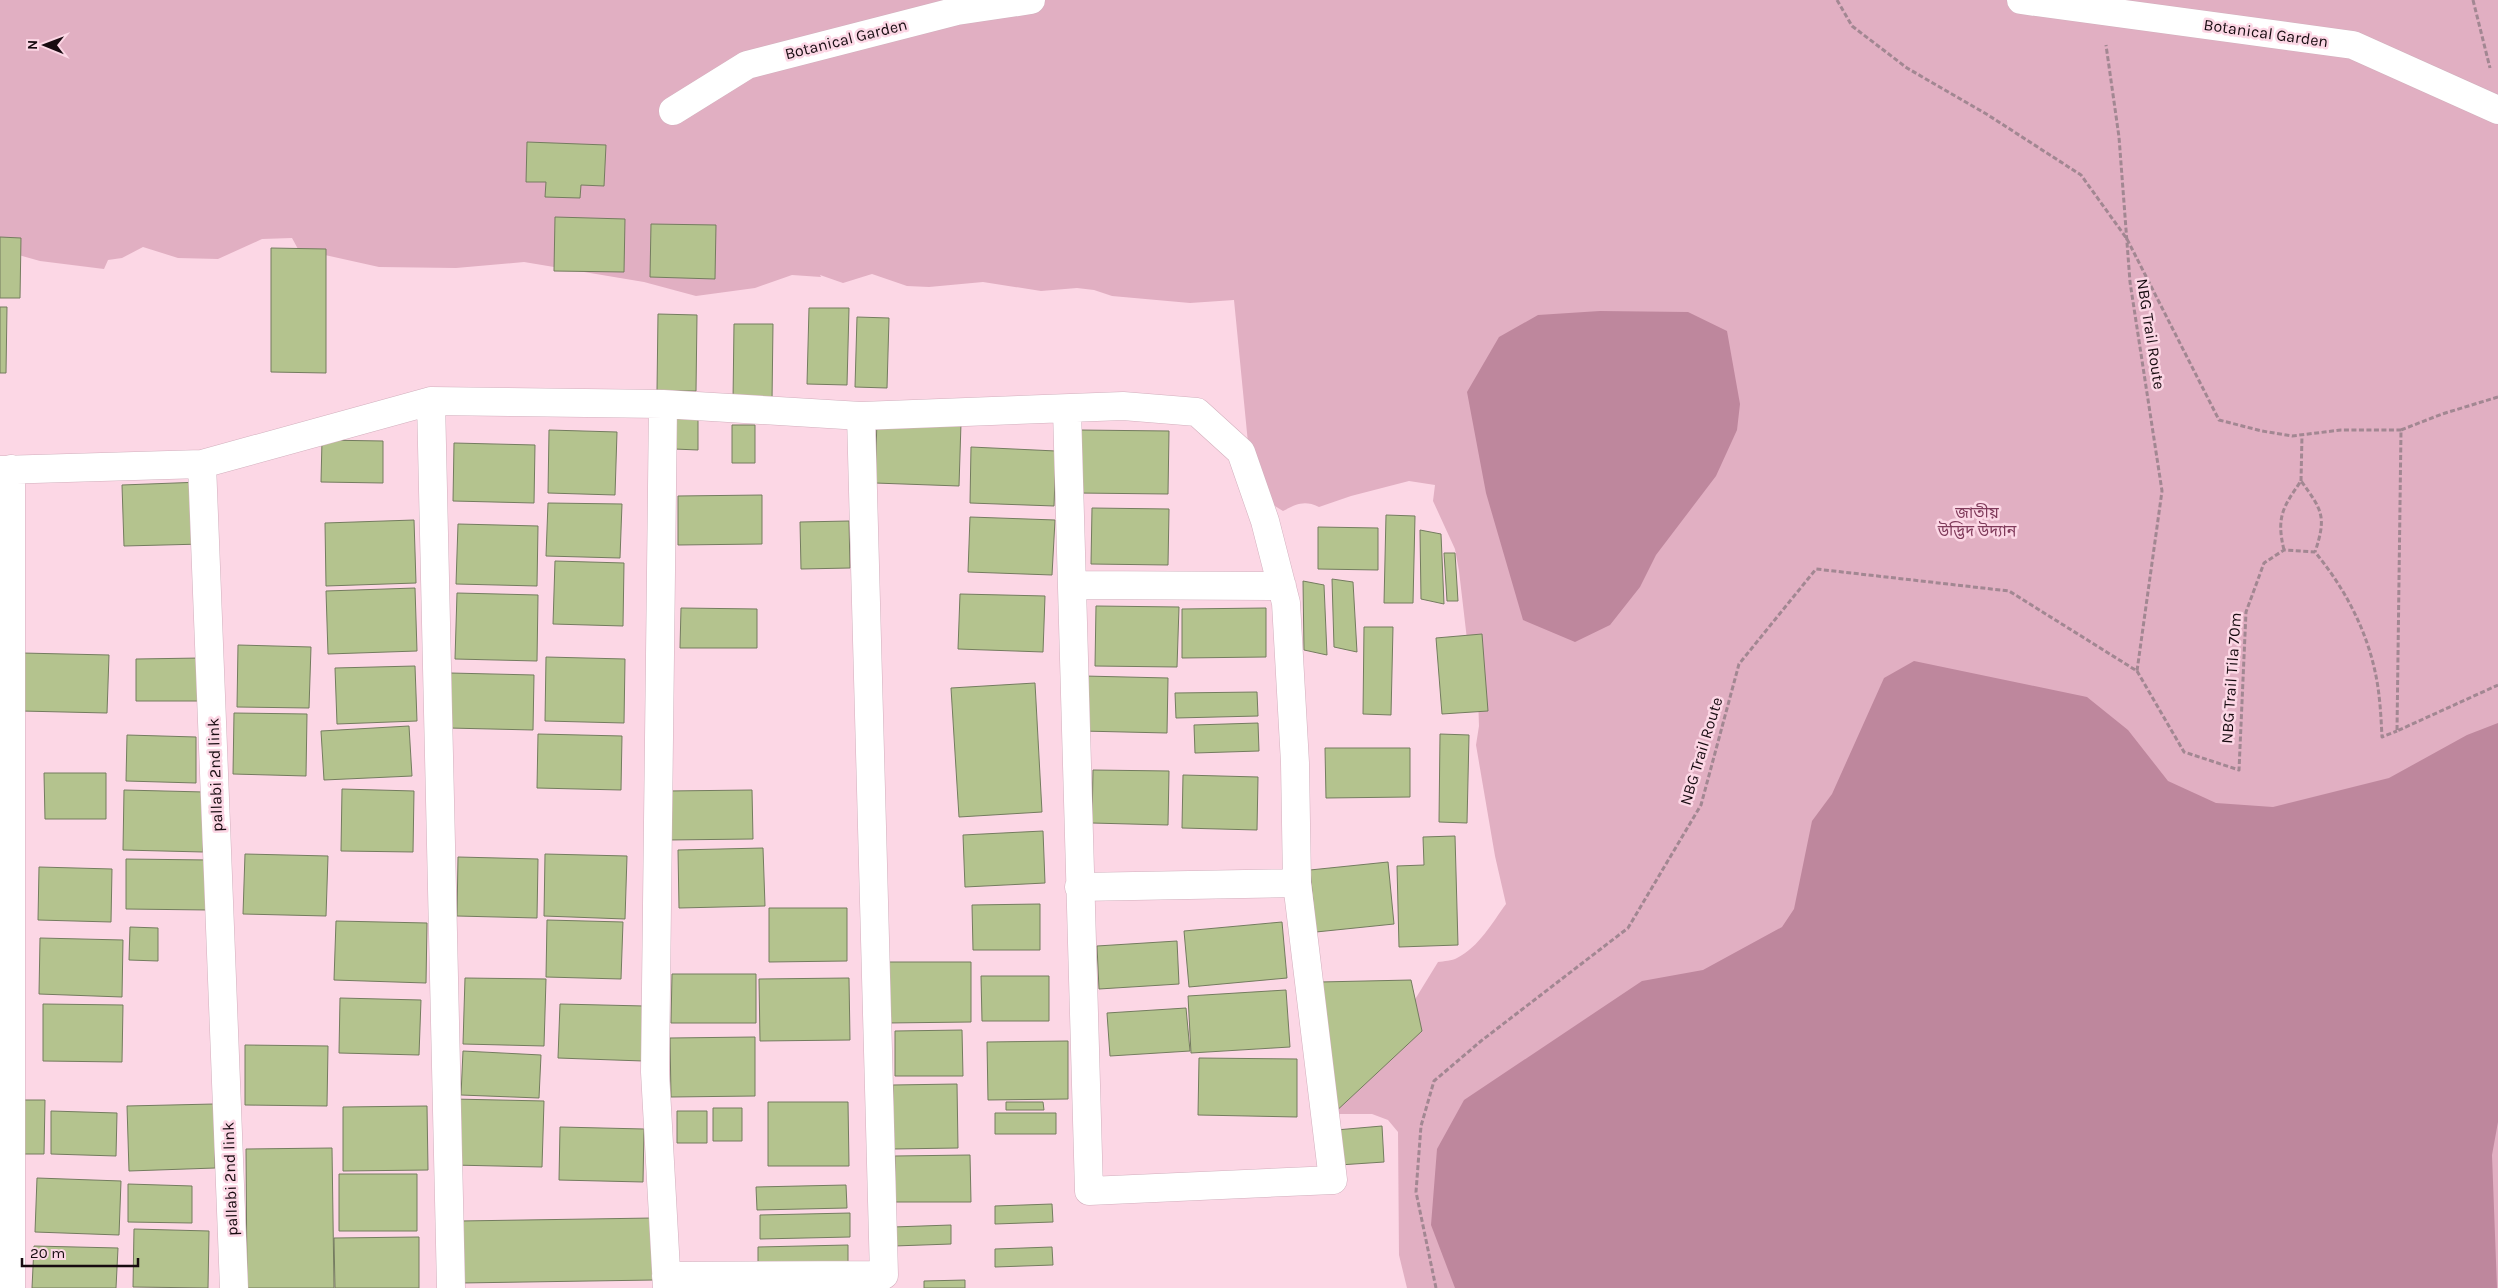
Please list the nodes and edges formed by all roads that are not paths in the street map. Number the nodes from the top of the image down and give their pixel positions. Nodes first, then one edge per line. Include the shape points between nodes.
1 (1031, 0) edge
2 (2021, 0) edge
3 (2498, 110) edge
4 (673, 112) dead end
5 (431, 401) junction
6 (663, 404) junction
7 (1067, 410) junction
8 (861, 416) junction
9 (202, 464) junction
10 (6, 470) edge
11 (1072, 585) junction
12 (1282, 586) junction
13 (1297, 883) junction
14 (1079, 887) junction
15 (667, 1282) edge
16 (11, 1288) edge
17 (234, 1288) edge
18 (451, 1288) edge

1 - 4 street, Botanical Garden via 957,11 747,64
2 - 3 street, Botanical Garden via 2353,45
5 - 6 street
5 - 9 street
5 - 18 street
6 - 8 street
6 - 15 street via 655,1072
7 - 8 street
7 - 11 street
7 - 12 street via 1123,406 1197,412 1241,452 1265,521
8 - 15 street via 884,1275
9 - 10 street
9 - 17 street, pallabi 2nd link
10 - 16 street
11 - 12 street
11 - 14 street
12 - 13 street via 1286,603 1296,763
13 - 14 street
13 - 14 street via 1334,1180 1089,1191

